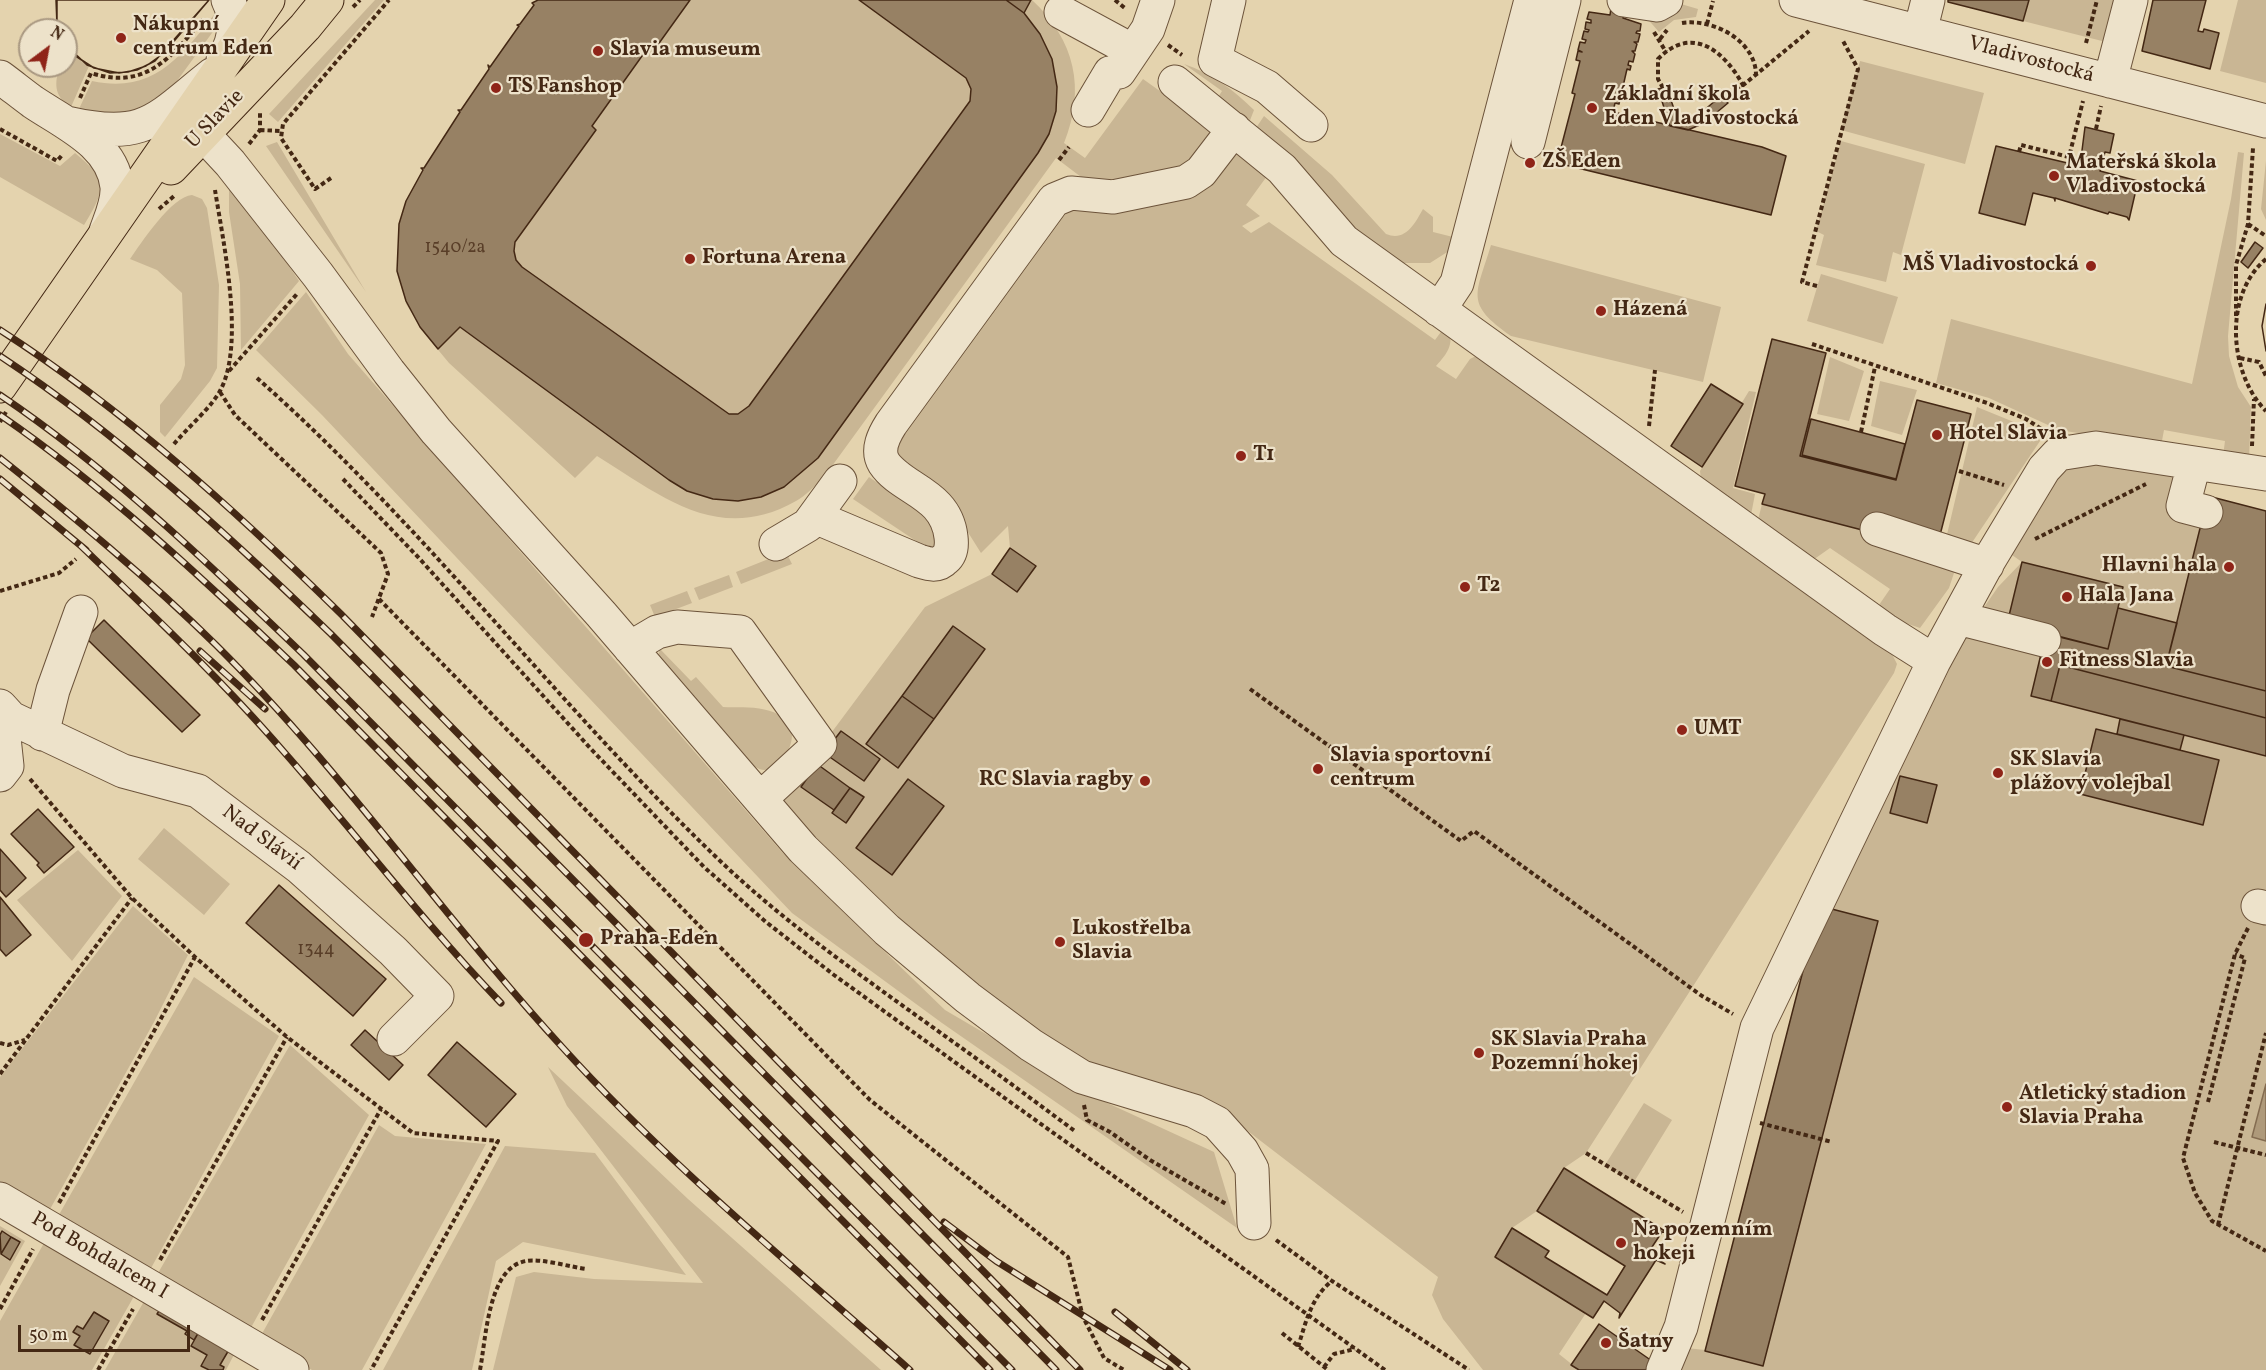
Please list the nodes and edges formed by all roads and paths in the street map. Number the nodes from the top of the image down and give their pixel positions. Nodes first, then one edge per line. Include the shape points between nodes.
1 (268, 0) edge
2 (327, 0) edge
3 (389, 0) edge
4 (1158, 0) edge
5 (1228, 0) edge
6 (1531, 0) edge
7 (1564, 0) edge
8 (1624, 0) edge
9 (1713, 0) edge
10 (1796, 0) edge
11 (1928, 0) edge
12 (2097, 0) edge
13 (2131, 0) edge
14 (218, 7) edge
15 (1840, 7) edge
16 (1060, 12) dead end
17 (1671, 17) edge
18 (1707, 24) junction
19 (1920, 32) junction
20 (1660, 39) dead end
21 (1165, 43) dead end
22 (2086, 43) dead end
23 (1845, 46) dead end
24 (1133, 51) junction
25 (217, 71) junction
26 (1182, 71) joint
27 (1756, 75) junction
28 (0, 77) edge
29 (1744, 87) junction
30 (247, 88) junction
31 (1663, 88) dead end
32 (2106, 92) junction
33 (1725, 100) dead end
34 (2082, 107) dead end
35 (1088, 110) dead end
36 (1311, 125) dead end
37 (70, 126) junction
38 (0, 129) edge
39 (1234, 129) junction
40 (2096, 129) dead end
41 (260, 130) dead end
42 (280, 131) junction
43 (203, 134) junction
44 (2259, 135) edge
45 (1528, 142) dead end
46 (1069, 147) dead end
47 (2019, 152) dead end
48 (1059, 160) dead end
49 (222, 172) junction
50 (331, 178) dead end
51 (182, 191) dead end
52 (152, 218) dead end
53 (2248, 225) junction
54 (2266, 236) edge
55 (103, 239) junction
56 (2266, 259) edge
57 (318, 275) junction
58 (1817, 286) dead end
59 (1439, 310) junction
60 (2236, 316) junction
61 (1812, 344) dead end
62 (2240, 358) junction
63 (1875, 367) junction
64 (1655, 370) dead end
65 (228, 372) junction
66 (2266, 376) edge
67 (257, 378) dead end
68 (0, 386) edge
69 (220, 392) junction
70 (2254, 399) junction
71 (2266, 411) edge
72 (1861, 432) dead end
73 (174, 444) dead end
74 (1634, 449) junction
75 (2073, 452) junction
76 (2194, 464) junction
77 (1959, 471) dead end
78 (2258, 473) edge
79 (343, 479) dead end
80 (840, 481) dead end
81 (2149, 483) dead end
82 (2031, 493) junction
83 (2206, 512) dead end
84 (815, 517) junction
85 (1878, 529) dead end
86 (2031, 541) dead end
87 (776, 544) dead end
88 (76, 559) dead end
89 (1987, 565) junction
90 (0, 591) edge
91 (379, 599) junction
92 (81, 612) dead end
93 (372, 617) dead end
94 (1958, 618) junction
95 (2044, 640) dead end
96 (630, 648) junction
97 (1934, 662) junction
98 (1250, 689) dead end
99 (1, 708) edge
100 (42, 734) junction
101 (13, 774) edge
102 (760, 799) junction
103 (132, 898) junction
104 (2262, 907) edge
105 (2235, 954) junction
106 (195, 957) junction
107 (1757, 1028) junction
108 (2266, 1033) edge
109 (287, 1037) junction
110 (394, 1039) dead end
111 (25, 1040) junction
112 (0, 1043) edge
113 (0, 1074) edge
114 (2208, 1102) dead end
115 (381, 1109) junction
116 (1085, 1111) dead end
117 (1769, 1125) dead end
118 (1076, 1132) dead end
119 (1832, 1142) dead end
120 (2214, 1142) dead end
121 (2237, 1148) junction
122 (1586, 1153) dead end
123 (2266, 1155) edge
124 (0, 1199) edge
125 (1254, 1223) junction
126 (2218, 1225) junction
127 (46, 1226) junction
128 (1706, 1227) junction
129 (2266, 1251) edge
130 (586, 1269) dead end
131 (1332, 1281) junction
132 (146, 1285) junction
133 (0, 1309) edge
134 (1308, 1315) junction
135 (1282, 1333) dead end
136 (248, 1345) junction
137 (1298, 1347) junction
138 (1356, 1349) junction
139 (1668, 1358) edge
140 (1326, 1369) edge
141 (98, 1370) edge
142 (292, 1370) edge
143 (371, 1370) edge
144 (480, 1370) edge
145 (1124, 1370) edge
146 (1385, 1370) edge
147 (1469, 1370) edge

1 - 25 main road, U Slavie
2 - 30 main road, U Slavie
3 - 42 path
4 - 24 street via 1148,29
5 - 36 street via 1215,60 1267,87
6 - 59 street via 1457,282
7 - 45 street
8 - 17 street via 1657,5
9 - 18 path
10 - 15 street, Vladivostocká
11 - 19 street
12 - 22 path
13 - 32 street
14 - 25 street via 234,12 234,30 227,55
14 - 37 path via 172,56 151,71 121,78 91,73
15 - 19 street, Vladivostocká
15 - 27 path
16 - 24 street
17 - 18 path
17 - 20 path
18 - 27 path via 1745,46 1756,64
19 - 32 street, Vladivostocká
21 - 26 path
23 - 58 path via 1858,69 1802,282
24 - 35 street via 1119,72 1110,73
25 - 37 street via 150,124 107,130
25 - 43 street
25 - 55 main road, U Slavie
26 - 39 street
27 - 29 path
28 - 37 street
29 - 31 path via 1722,56 1688,41 1678,43 1658,60 1658,79
29 - 33 path
30 - 43 main road, U Slavie
30 - 49 street via 232,127
32 - 40 path
32 - 44 street, Vladivostocká
34 - 47 path via 2069,157 2020,145
37 - 38 path via 57,161
37 - 55 street via 101,151 114,174 115,206
39 - 59 street via 1282,169 1344,241
39 - 84 street via 1201,172 1186,182 1113,197 1071,193 1054,200 891,424 883,436 882,457 889,469 928,497 945,518 952,541 943,562 930,565
41 - 42 path
42 - 50 path via 315,189
43 - 49 street
43 - 55 main road, U Slavie
44 - 53 path
46 - 48 path
49 - 57 street
49 - 65 path via 230,283
51 - 52 path via 166,201
53 - 54 path
53 - 60 path via 2236,265
55 - 68 main road, U Slavie
56 - 60 path via 2246,287
57 - 65 path
57 - 96 street via 388,372 436,430
59 - 74 street
60 - 62 path
61 - 63 path
62 - 66 path via 2259,363
62 - 70 path
63 - 72 path
63 - 75 path via 2026,419
64 - 74 path via 1649,427
65 - 69 path
67 - 118 path via 357,471 430,547 605,744 716,857 845,966
69 - 73 path
69 - 91 path via 235,415 381,553 388,574
70 - 71 path
70 - 78 path
74 - 97 street
75 - 76 street via 2096,448
75 - 82 street via 2058,454
76 - 78 street
76 - 83 street via 2183,506
77 - 82 path
79 - 134 path via 696,859 766,922
80 - 84 street
81 - 86 path
82 - 89 street
84 - 87 street
85 - 89 street
88 - 90 path via 59,573
89 - 94 street
91 - 93 path
91 - 145 path via 870,1100 1068,1257 1083,1317 1104,1358
92 - 100 street
94 - 95 street
94 - 97 street
96 - 102 street
96 - 102 street via 657,632 677,627 740,632 820,744
97 - 107 street
98 - 107 path via 1461,842 1474,831 1702,996
99 - 100 street, Nad Slávií via 11,718
99 - 101 street via 7,766
100 - 110 street, Nad Slávií via 123,771 198,791 299,867 437,996
101 - 103 path
102 - 125 street via 802,849 886,930 1032,1045 1082,1077 1194,1111 1225,1130 1252,1169
103 - 106 path
103 - 111 path
104 - 105 path
105 - 114 path via 2245,958
105 - 126 path via 2183,1158 2194,1193
106 - 109 path
106 - 127 path
107 - 128 street
108 - 121 path
109 - 115 path
109 - 132 path
111 - 112 path
111 - 113 path
115 - 136 path
115 - 143 path via 413,1133 498,1141
116 - 125 path via 1087,1120
117 - 119 path
120 - 121 path
121 - 123 path
121 - 126 path
122 - 128 path
124 - 127 street, Pod Bohdalcem I
125 - 131 path
126 - 129 path
127 - 132 street, Pod Bohdalcem I
127 - 133 path
128 - 139 street via 1681,1327
130 - 144 path via 526,1261 508,1270 495,1288
131 - 134 path via 1321,1290
131 - 147 path
132 - 136 street, Pod Bohdalcem I
132 - 141 path
134 - 137 path
134 - 138 path
135 - 137 path
136 - 142 street, Pod Bohdalcem I
137 - 140 path
138 - 140 path via 1334,1354
138 - 146 path

